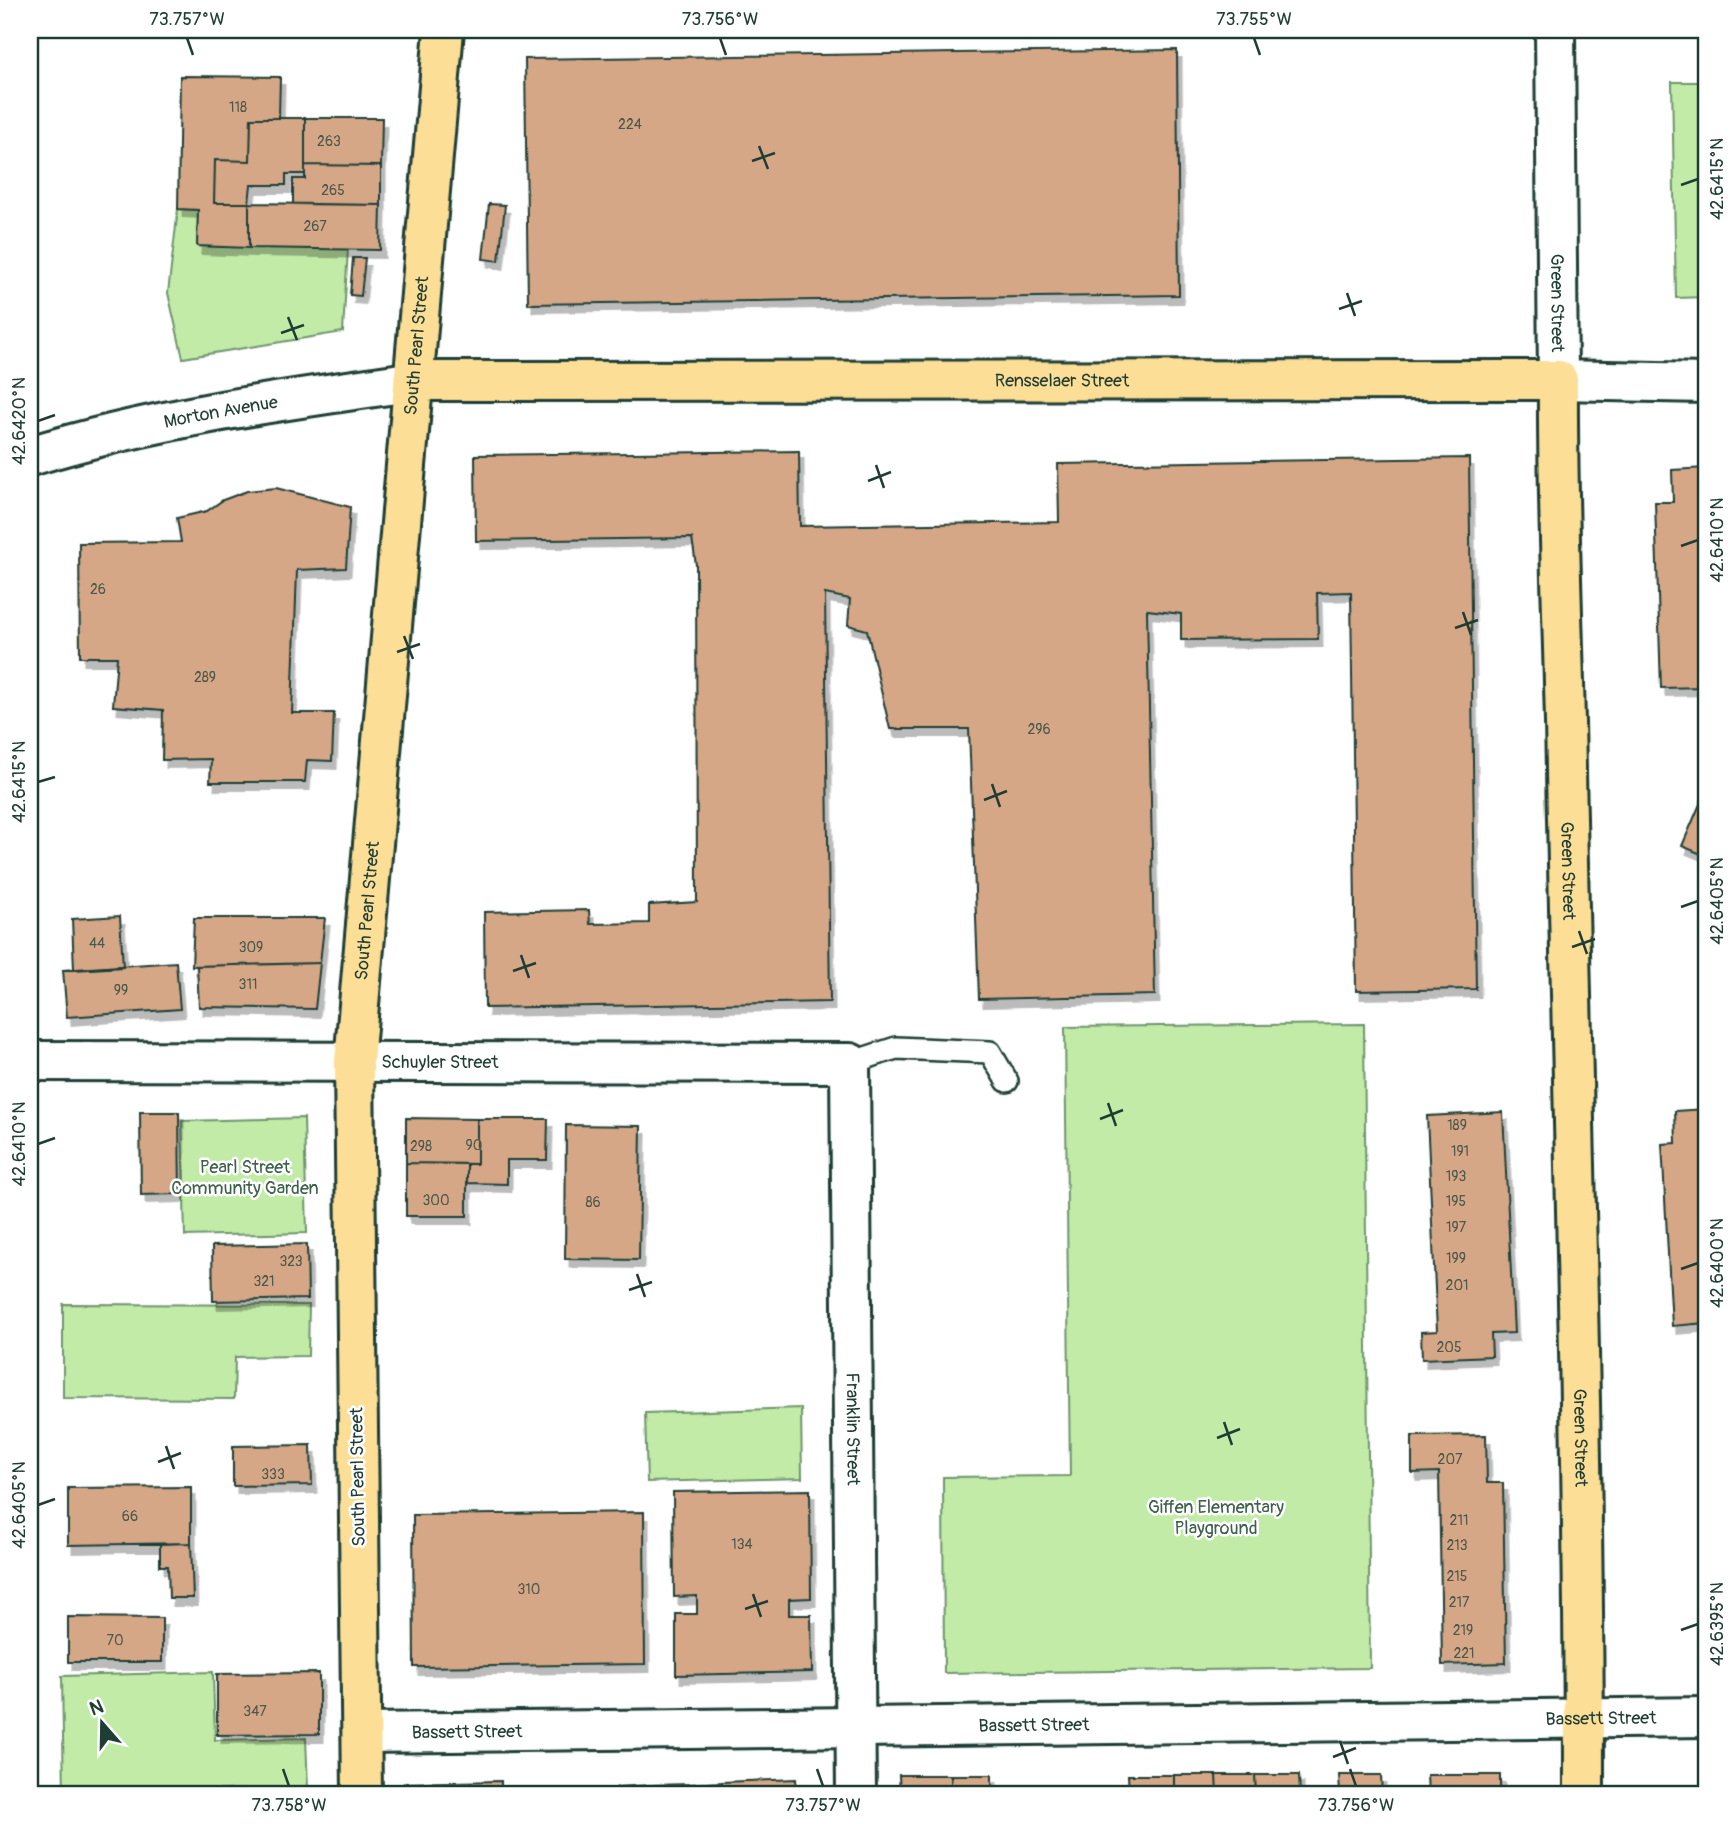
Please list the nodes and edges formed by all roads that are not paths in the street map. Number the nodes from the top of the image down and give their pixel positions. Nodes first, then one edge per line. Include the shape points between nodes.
1 (444, 30) edge
2 (1555, 30) edge
3 (1558, 380) junction
4 (416, 381) junction
5 (1706, 383) edge
6 (30, 456) edge
7 (30, 1061) edge
8 (355, 1062) junction
9 (850, 1063) junction
10 (1007, 1081) dead end
11 (1706, 1717) edge
12 (1585, 1718) junction
13 (855, 1728) junction
14 (362, 1733) junction
15 (362, 1794) edge
16 (856, 1794) edge
17 (1584, 1794) edge

1 - 4 main road, South Pearl Street
2 - 3 street, Green Street
3 - 4 main road, Rensselaer Street
3 - 5 street, Rensselaer Street
3 - 12 main road, Green Street
4 - 6 street, Morton Avenue via 235,406 107,432
4 - 8 main road, South Pearl Street
7 - 8 street, Schuyler Street
8 - 9 street, Schuyler Street
8 - 14 main road, South Pearl Street
9 - 10 lane via 896,1048 990,1052
9 - 13 street, Franklin Street
11 - 12 street, Bassett Street
12 - 13 street, Bassett Street
12 - 17 main road, Green Street
13 - 14 street, Bassett Street
13 - 16 street, Franklin Street
14 - 15 main road, South Pearl Street

